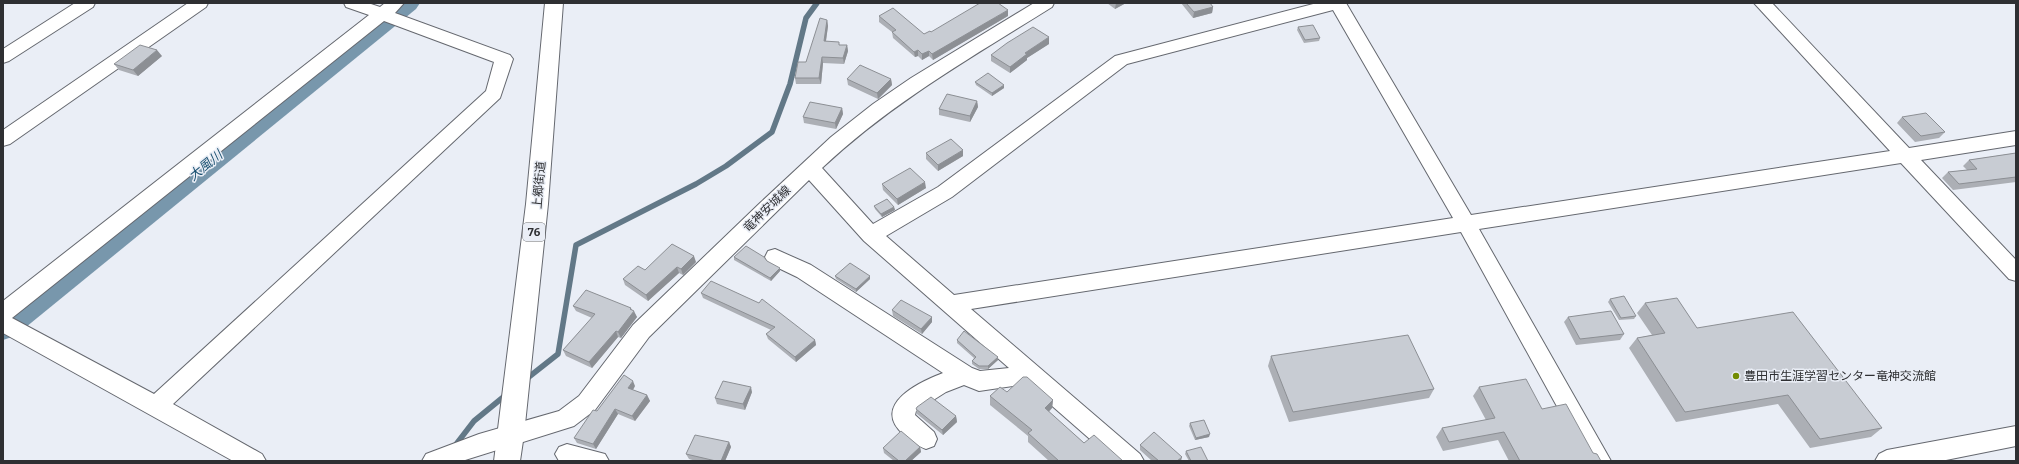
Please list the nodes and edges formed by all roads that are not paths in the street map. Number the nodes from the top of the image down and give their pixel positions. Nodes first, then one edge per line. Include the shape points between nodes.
1 (87, 3) edge
2 (200, 3) edge
3 (352, 3) edge
4 (554, 3) edge
5 (1046, 3) edge
6 (1338, 3) edge
7 (1762, 3) edge
8 (388, 9) edge
9 (7, 50) edge
10 (2016, 138) edge
11 (3, 139) edge
12 (1906, 155) junction
13 (810, 168) junction
14 (1467, 225) junction
15 (871, 235) junction
16 (775, 257) dead end
17 (2016, 273) edge
18 (949, 304) junction
19 (3, 313) edge
20 (3, 323) edge
21 (1031, 374) junction
22 (964, 375) junction
23 (156, 406) junction
24 (511, 434) junction
25 (2016, 436) edge
26 (926, 439) dead end
27 (567, 454) dead end
28 (254, 461) edge
29 (434, 461) edge
30 (507, 461) edge
31 (597, 461) edge
32 (1132, 461) edge
33 (1599, 461) edge
34 (1887, 461) edge

1 - 9 street
2 - 11 street
3 - 8 street
4 - 24 main road, 上郷街道 / 76 via 537,204
5 - 13 street, 竜神安城線 via 916,82 879,109
6 - 14 street
6 - 15 street via 1121,60 945,192
7 - 12 street
8 - 19 street
8 - 23 street via 504,59 494,94
10 - 12 street
12 - 14 street
12 - 17 street
13 - 15 street
13 - 24 street, 竜神安城線 via 641,331 587,403 566,419
14 - 18 street
14 - 33 street
15 - 18 street
16 - 22 street via 804,271
18 - 21 street
20 - 23 street
21 - 22 street via 979,381
21 - 32 street
22 - 26 street via 938,385 906,405 903,419
23 - 28 street
24 - 29 street, 竜神安城線
24 - 30 main road, 上郷街道 / 76
25 - 34 street
27 - 31 street

